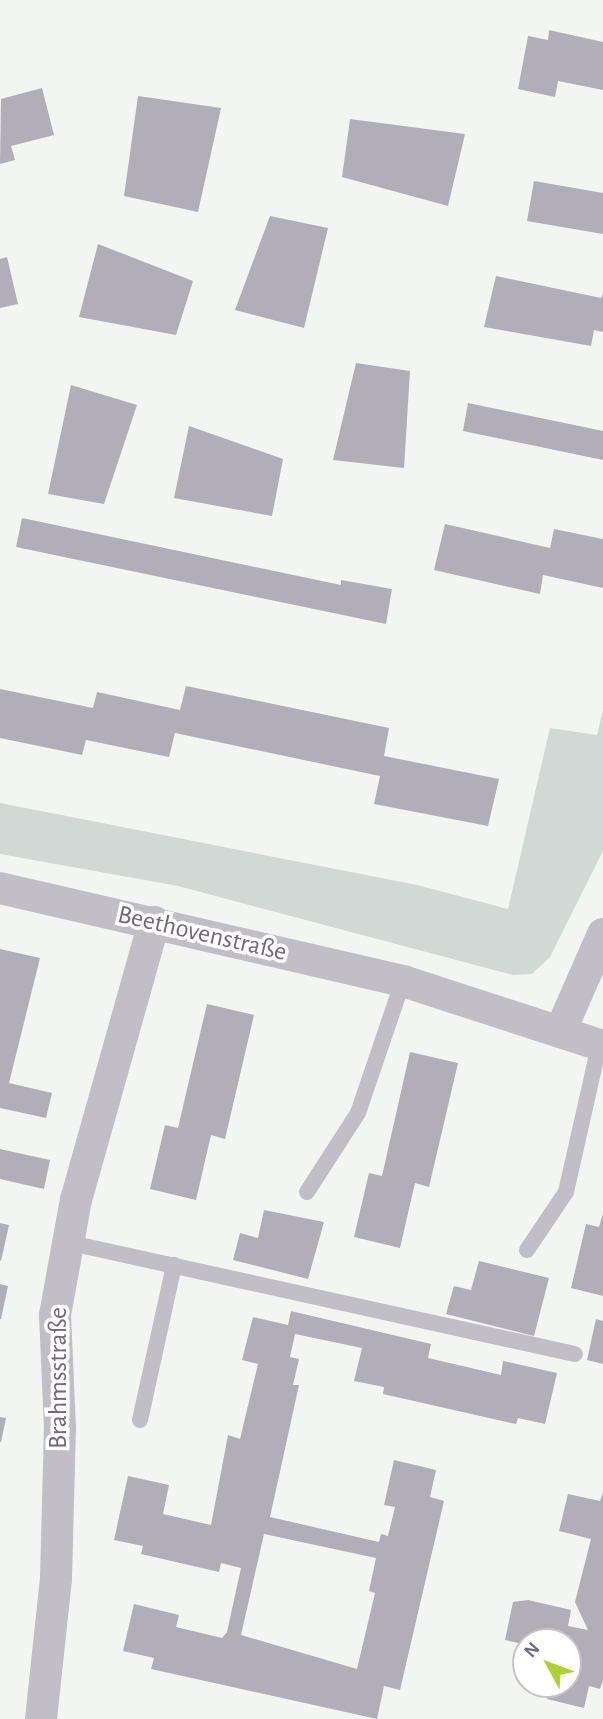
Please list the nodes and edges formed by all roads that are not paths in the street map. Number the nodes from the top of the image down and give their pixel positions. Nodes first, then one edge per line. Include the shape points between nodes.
1 (0, 888) edge
2 (154, 922) junction
3 (603, 934) edge
4 (404, 981) junction
5 (560, 1032) junction
6 (601, 1046) edge
7 (307, 1192) dead end
8 (66, 1242) junction
9 (527, 1250) dead end
10 (174, 1265) junction
11 (575, 1354) dead end
12 (140, 1420) dead end
13 (41, 1719) edge

1 - 2 street, Beethovenstraße
2 - 4 street, Beethovenstraße
2 - 8 street, Brahmsstraße
3 - 5 street
4 - 5 street, Beethovenstraße
4 - 7 lane via 358,1113
5 - 6 street, Beethovenstraße
6 - 9 lane, Beethovenstraße via 566,1192
8 - 10 lane
8 - 13 street, Brahmsstraße via 55,1315 60,1429 56,1579
10 - 11 lane
10 - 12 lane

